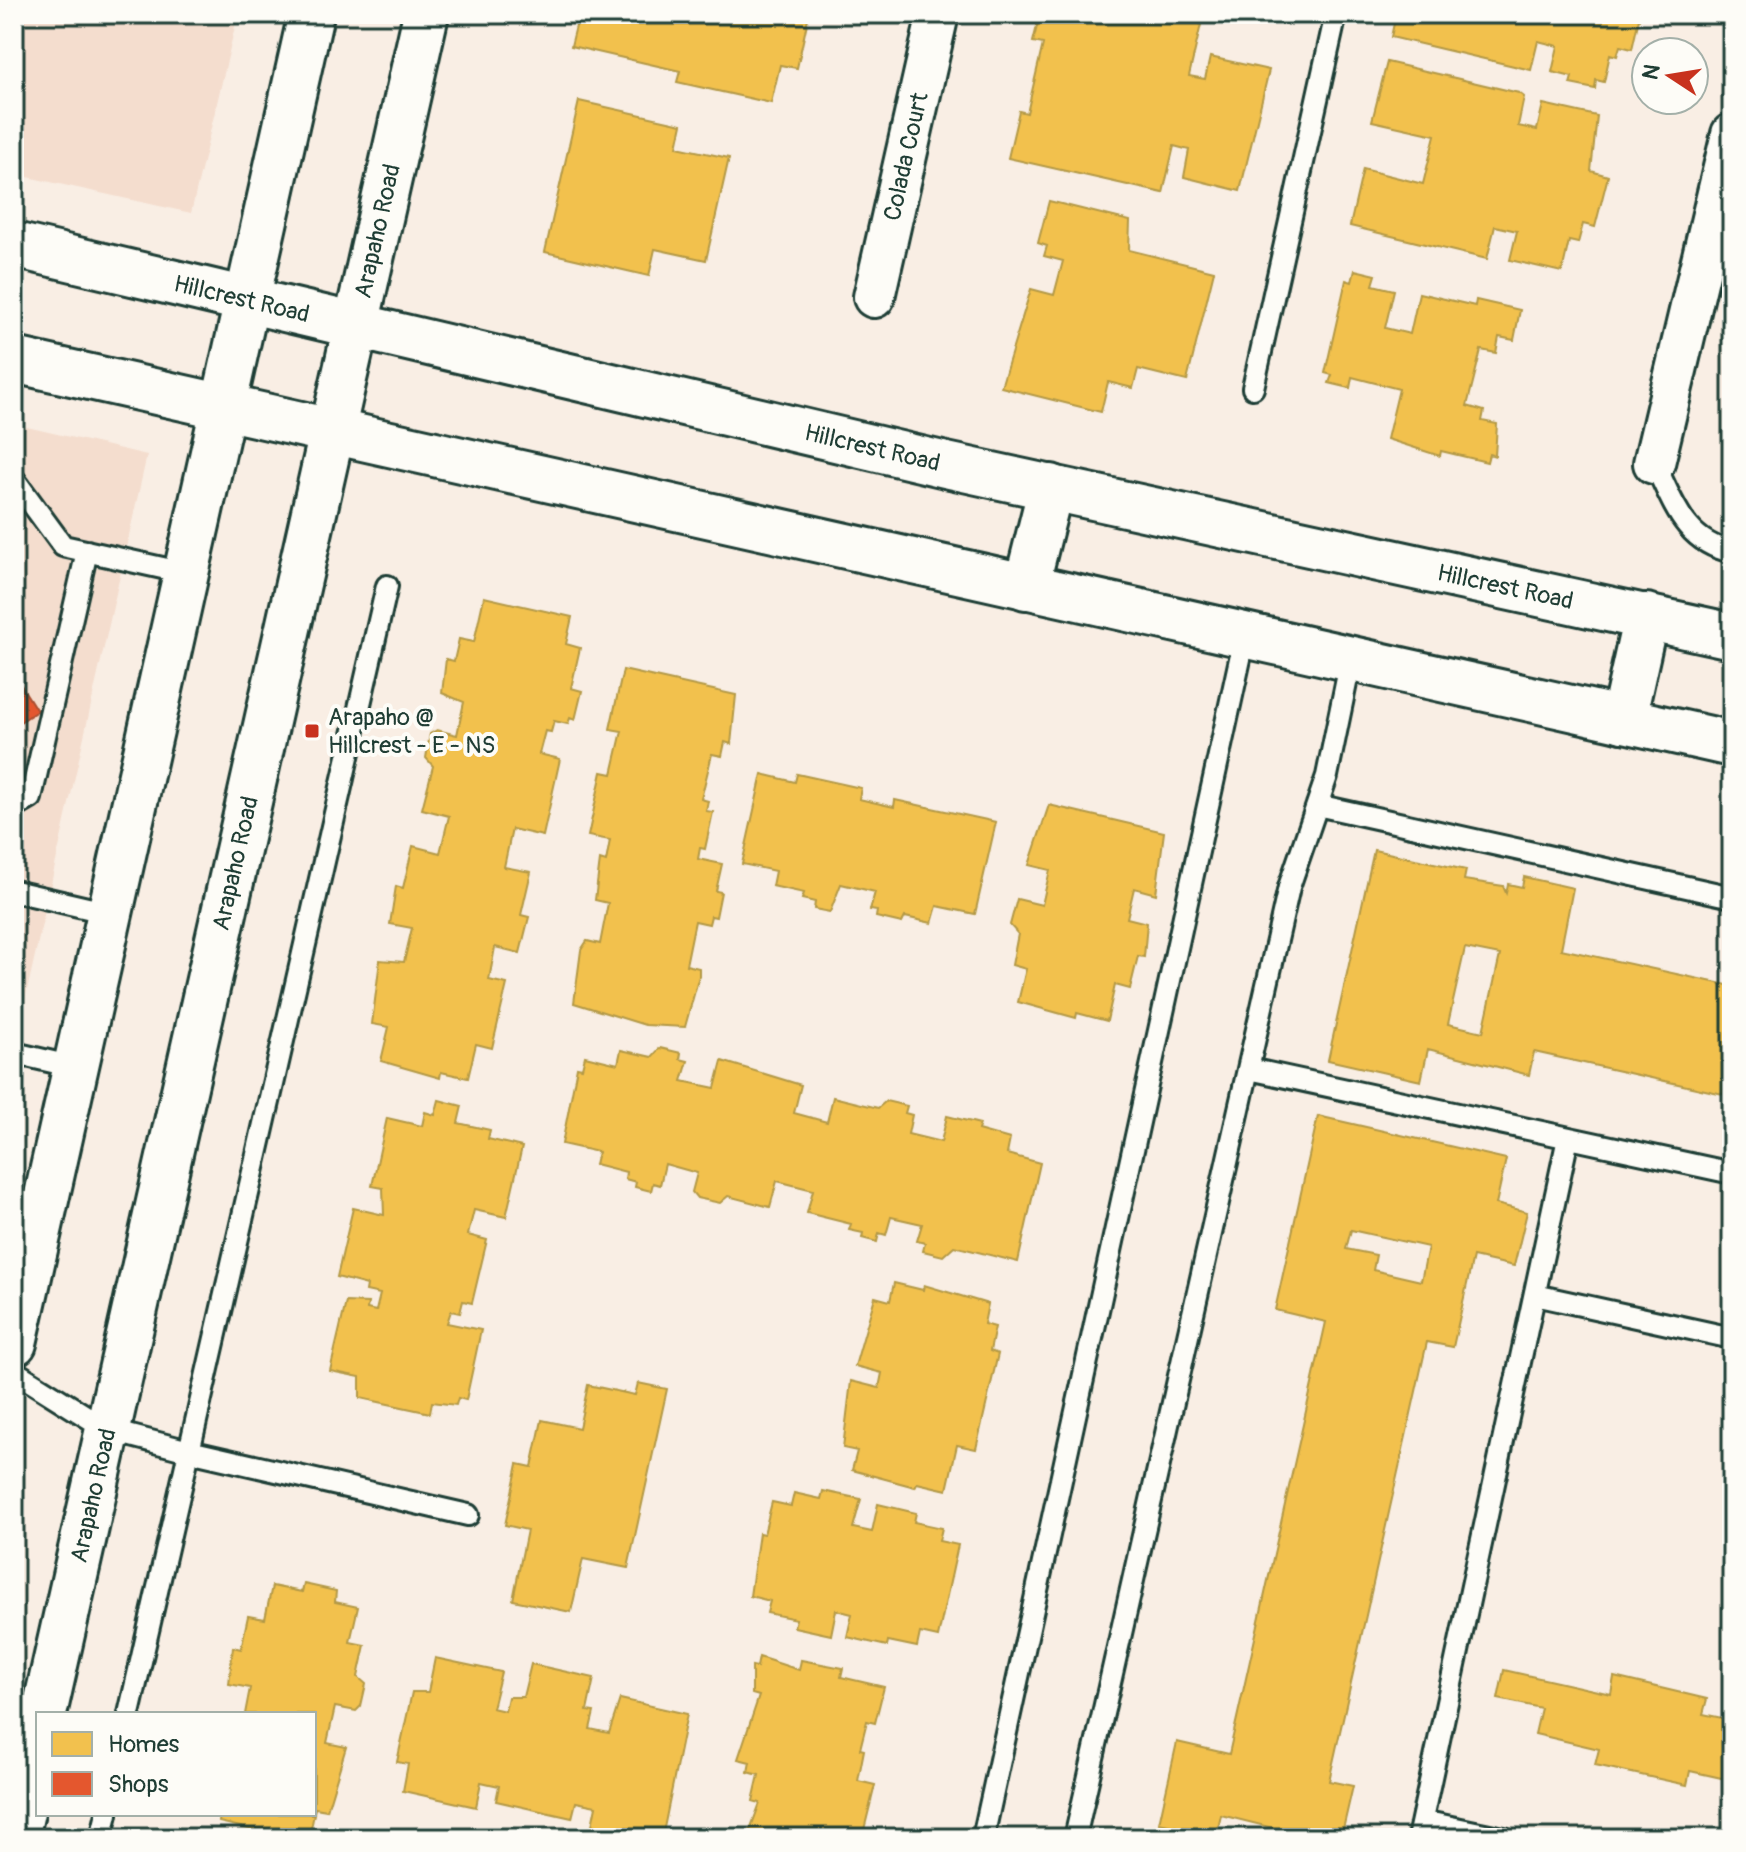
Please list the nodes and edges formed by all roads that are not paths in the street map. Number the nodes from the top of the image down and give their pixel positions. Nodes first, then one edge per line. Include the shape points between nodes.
1 (311, 14) edge
2 (426, 14) edge
3 (938, 14) edge
4 (1336, 14) edge
5 (1732, 134) edge
6 (14, 245) edge
7 (874, 297) dead end
8 (247, 298) junction
9 (356, 325) junction
10 (14, 360) edge
11 (1253, 388) dead end
12 (222, 408) junction
13 (332, 432) junction
14 (1654, 463) joint
15 (14, 479) edge
16 (1051, 487) junction
17 (21, 502) edge
18 (87, 551) junction
19 (1732, 552) edge
20 (185, 573) junction
21 (387, 586) dead end
22 (1026, 587) junction
23 (1646, 616) junction
24 (1245, 636) junction
25 (1732, 636) edge
26 (1351, 659) junction
27 (1623, 720) junction
28 (1732, 744) edge
29 (1317, 805) junction
30 (14, 808) edge
31 (14, 891) edge
32 (1732, 897) edge
33 (109, 913) junction
34 (14, 1053) edge
35 (74, 1067) junction
36 (1249, 1069) junction
37 (1568, 1138) junction
38 (1732, 1173) edge
39 (1535, 1295) junction
40 (1732, 1338) edge
41 (14, 1343) edge
42 (14, 1371) edge
43 (108, 1430) junction
44 (189, 1451) junction
45 (468, 1515) dead end
46 (44, 1712) edge
47 (129, 1712) edge
48 (36, 1749) edge
49 (106, 1816) edge
50 (1420, 1830) edge
51 (16, 1838) edge
52 (101, 1838) edge
53 (983, 1838) edge
54 (1075, 1838) edge
55 (1504, 1838) edge

1 - 8 main road
2 - 9 main road, Arapaho Road
3 - 7 street, Colada Court
4 - 11 lane
5 - 14 street
6 - 8 main road, Hillcrest Road
8 - 9 main road, Hillcrest Road
8 - 12 main road
9 - 13 main road, Arapaho Road
9 - 16 main road, Hillcrest Road
10 - 12 main road
12 - 13 main road
12 - 20 main road
13 - 22 main road
13 - 43 main road, Arapaho Road
14 - 19 lane via 1685,526 1713,548
15 - 17 lane
16 - 22 main road
16 - 23 main road, Hillcrest Road
17 - 18 lane via 63,546
18 - 20 lane
18 - 30 lane via 31,798
20 - 33 main road
21 - 44 lane
22 - 24 main road
23 - 25 main road, Hillcrest Road
23 - 27 main road
24 - 26 main road
24 - 53 lane
26 - 27 main road
26 - 29 lane
27 - 28 main road
29 - 32 lane
29 - 36 lane via 1289,887
31 - 33 lane
33 - 35 main road
34 - 35 lane
35 - 41 main road
36 - 37 lane
36 - 54 lane
37 - 38 lane
37 - 39 lane
39 - 40 lane
39 - 50 lane
42 - 43 lane
43 - 44 lane
43 - 46 main road, Arapaho Road
44 - 45 lane
44 - 47 lane
48 - 51 main road
49 - 52 lane
50 - 55 lane

